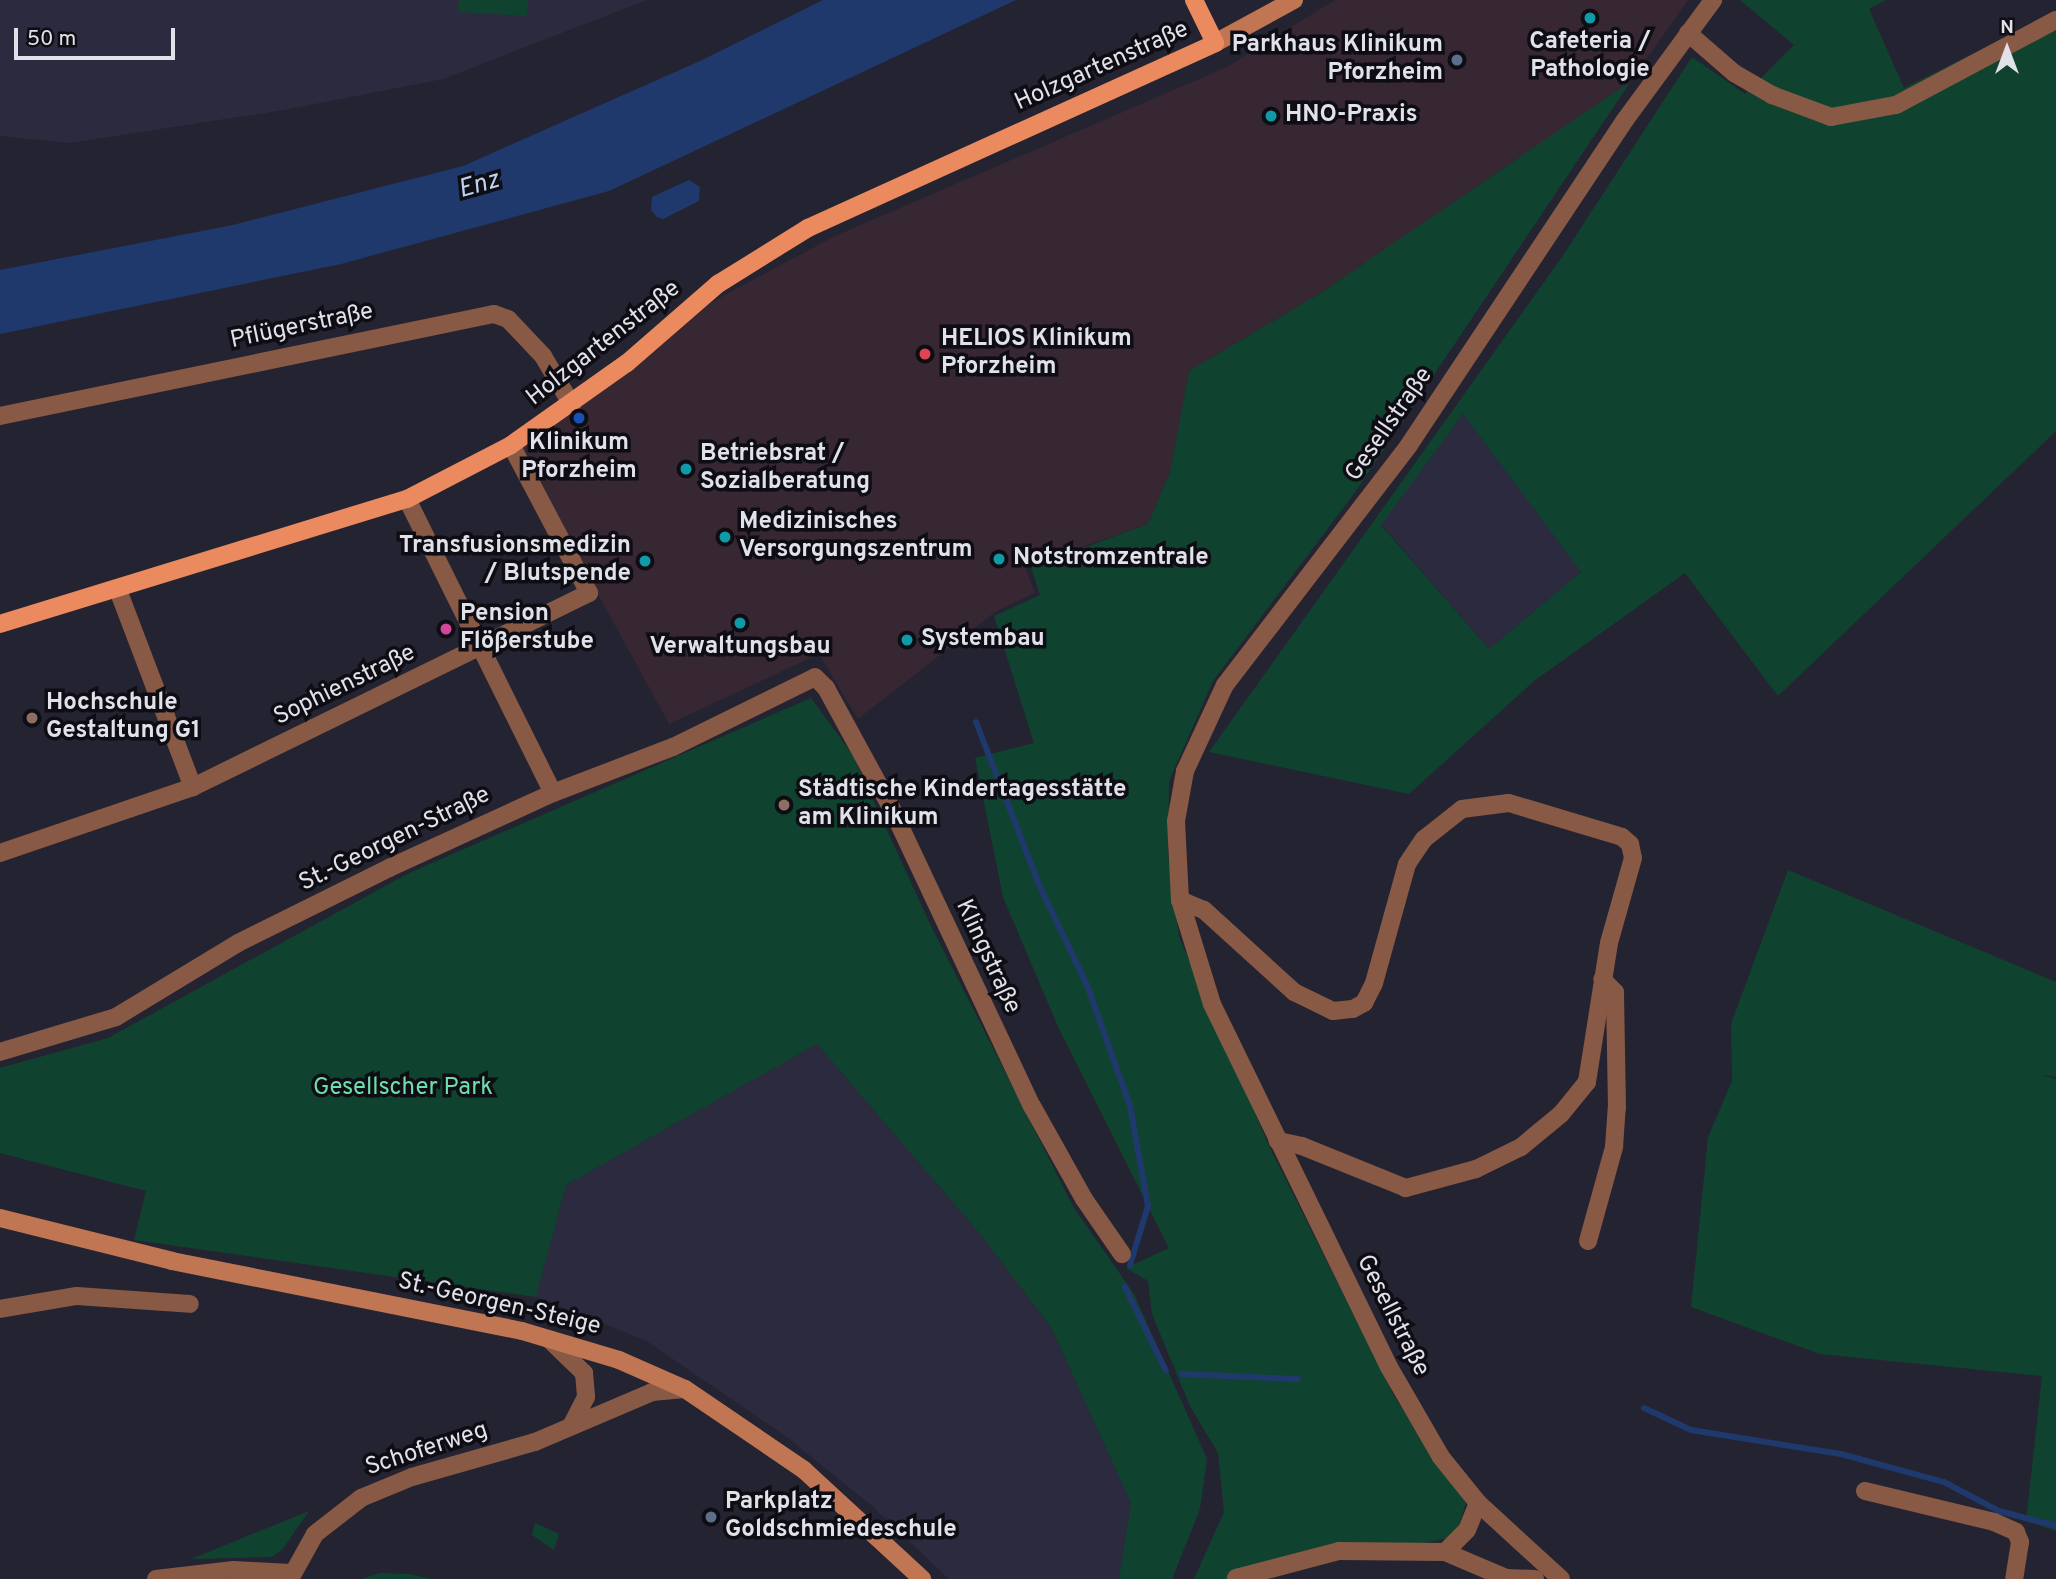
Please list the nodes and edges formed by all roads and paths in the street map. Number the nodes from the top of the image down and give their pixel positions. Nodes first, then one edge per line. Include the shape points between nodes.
1 (1294, 0) edge
2 (1713, 0) edge
3 (1195, 3) edge
4 (2056, 20) edge
5 (1688, 33) junction
6 (1215, 43) junction
7 (572, 405) junction
8 (0, 416) edge
9 (511, 445) junction
10 (407, 499) junction
11 (118, 590) junction
12 (0, 624) edge
13 (481, 648) junction
14 (815, 677) joint
15 (193, 787) junction
16 (553, 793) junction
17 (0, 853) edge
18 (1180, 900) junction
19 (1602, 979) junction
20 (0, 1052) edge
21 (1278, 1141) junction
22 (0, 1218) edge
23 (1588, 1241) dead end
24 (1122, 1254) dead end
25 (190, 1304) dead end
26 (0, 1308) edge
27 (547, 1337) junction
28 (685, 1389) junction
29 (572, 1425) junction
30 (1865, 1491) dead end
31 (1478, 1503) junction
32 (1445, 1552) junction
33 (290, 1576) edge
34 (1236, 1578) edge
35 (156, 1579) edge
36 (922, 1579) edge
37 (1535, 1579) edge
38 (1561, 1579) edge
39 (2014, 1579) edge

1 - 6 main road
2 - 5 street, Gesellstraße
3 - 6 main road
4 - 5 street via 1896,105 1857,116 1831,117 1783,100 1744,79
5 - 18 street, Gesellstraße via 1409,444 1225,685 1193,748 1180,789 1176,821
6 - 7 main road, Holzgartenstraße via 808,228 718,284
7 - 8 street, Pflügerstraße via 543,356 508,319 494,314
7 - 9 main road, Holzgartenstraße
9 - 10 main road, Holzgartenstraße
9 - 13 street, Sophienstraße via 589,593
10 - 11 main road, Holzgartenstraße
10 - 13 street
11 - 12 main road, Holzgartenstraße
11 - 15 street
13 - 15 street, Sophienstraße
13 - 16 street
14 - 16 street, St.-Georgen-Straße via 673,747
14 - 24 street, Klingstraße via 841,714 891,807 1032,1107 1084,1199
15 - 17 street, Sophienstraße
16 - 20 street, St.-Georgen-Straße via 238,943 116,1017
18 - 19 street via 1204,910 1224,933 1311,1003 1334,1010 1353,1009 1364,1003 1374,983 1398,887 1424,839 1462,809 1509,803 1622,837 1630,844 1633,858
18 - 21 street, Gesellstraße via 1212,1004
19 - 21 street via 1587,1082 1561,1114 1521,1147 1476,1169 1406,1188 1302,1146
19 - 23 street via 1615,992 1617,1108 1614,1147
21 - 31 street, Gesellstraße via 1389,1367 1441,1457
22 - 27 main road, St.-Georgen-Steige via 172,1261
25 - 26 street via 77,1296
27 - 28 main road, St.-Georgen-Steige via 619,1360
27 - 29 street via 584,1373 586,1397
28 - 29 street, Schoferweg via 652,1392
28 - 36 main road, St.-Georgen-Steige via 804,1470
29 - 33 street, Schoferweg via 535,1442 412,1477 361,1498 316,1534
30 - 39 street via 1994,1522 2016,1532 2020,1542
31 - 32 street via 1467,1530
31 - 38 street, Gesellstraße
32 - 34 street via 1339,1551
32 - 37 street via 1506,1577
33 - 35 street via 233,1570

